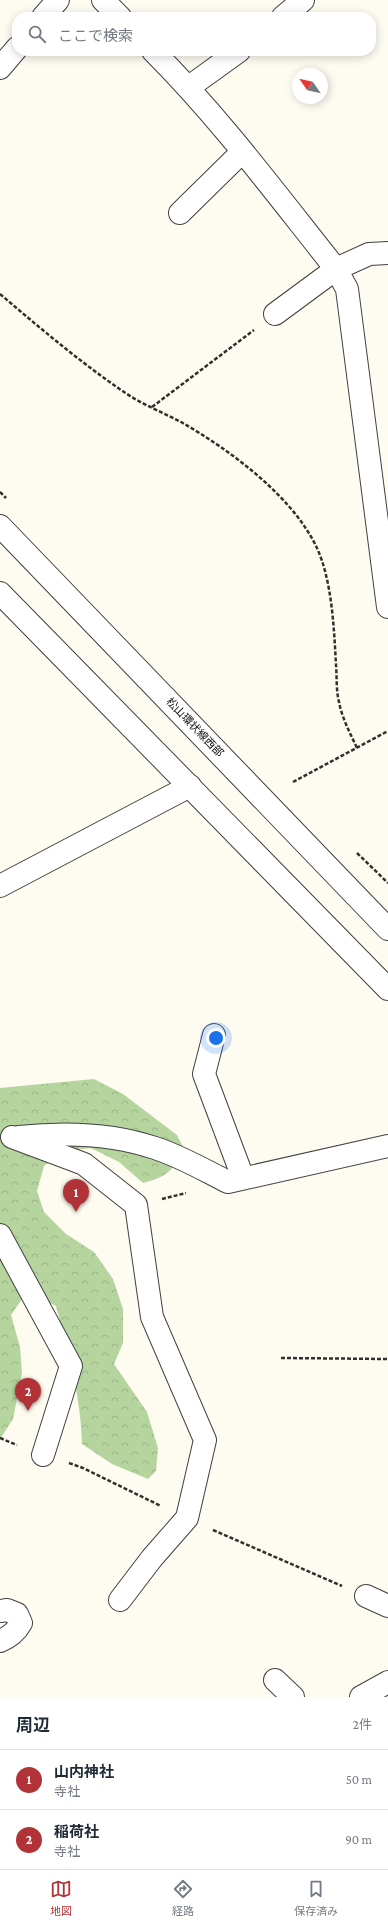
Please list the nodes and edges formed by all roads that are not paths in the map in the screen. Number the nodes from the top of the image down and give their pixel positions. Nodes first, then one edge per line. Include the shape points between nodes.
1 (58, 0) edge
2 (103, 0) edge
3 (303, 0) edge
4 (47, 12) edge
5 (115, 12) edge
6 (289, 12) edge
7 (12, 54) edge
8 (158, 56) edge
9 (231, 56) edge
10 (0, 68) edge
11 (189, 87) junction
12 (242, 152) junction
13 (180, 213) dead end
14 (388, 253) edge
15 (336, 269) junction
16 (275, 314) road end
17 (0, 526) edge
18 (0, 593) edge
19 (388, 606) edge
20 (190, 786) junction
21 (0, 886) edge
22 (388, 929) edge
23 (388, 988) edge
24 (214, 1036) dead end
25 (6, 1137) edge
26 (388, 1146) edge
27 (235, 1180) junction
28 (0, 1235) edge
29 (43, 1454) dead end
30 (366, 1596) dead end
31 (120, 1600) dead end
32 (388, 1606) edge
33 (0, 1611) edge
34 (0, 1641) edge
35 (275, 1680) dead end
36 (388, 1682) edge
37 (293, 1697) edge
38 (361, 1697) edge

1 - 4 street
2 - 5 street
3 - 6 street
7 - 10 street
8 - 11 street
9 - 11 street
11 - 12 street
12 - 13 street
12 - 15 street
14 - 15 street via 368,254
15 - 16 street
15 - 19 street via 347,289
17 - 22 street, 松山環状線西部
18 - 20 street
20 - 21 street
20 - 23 street
24 - 27 street via 204,1074
25 - 27 street via 77,1134 117,1138 156,1148
25 - 31 street via 84,1164 136,1206 152,1317 205,1440 187,1518
26 - 27 street
28 - 29 street via 71,1366
30 - 32 street
33 - 34 street via 8,1610 17,1614 21,1623 16,1632
35 - 37 street
36 - 38 street

